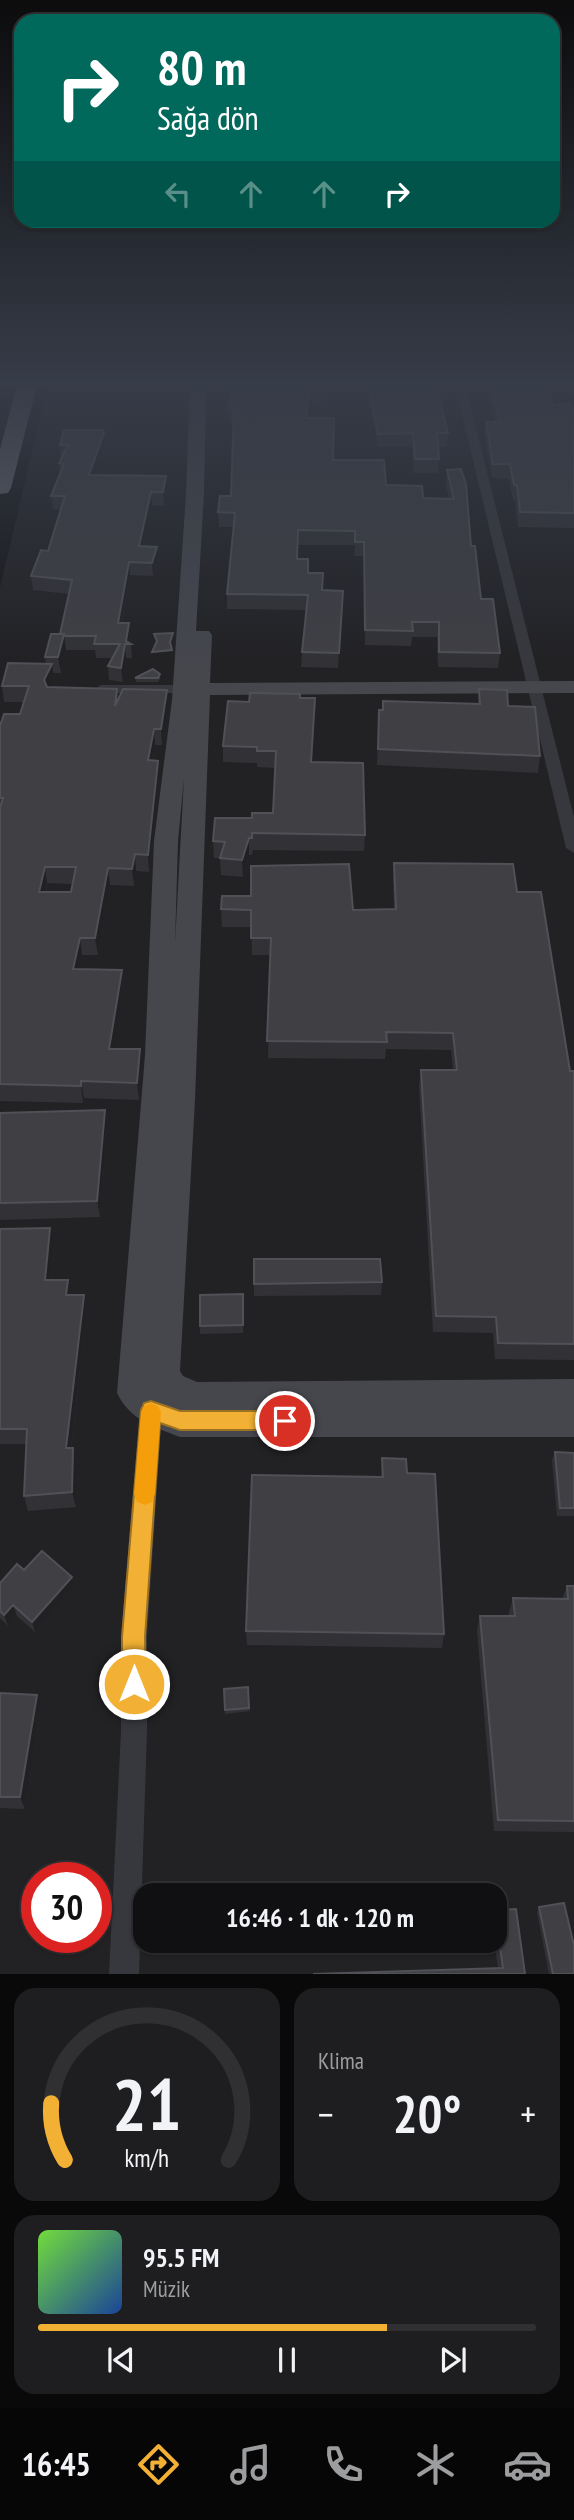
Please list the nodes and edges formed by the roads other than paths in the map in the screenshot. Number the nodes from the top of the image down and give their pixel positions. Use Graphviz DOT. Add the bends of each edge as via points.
graph roads {
  1 [pos="195,477"];
  2 [pos="207,477"];
  3 [pos="482,477"];
  4 [pos="574,687"];
  5 [pos="97,689"];
  6 [pos="535,693"];
  7 [pos="186,696"];
  8 [pos="574,698"];
  9 [pos="574,848"];
  10 [pos="574,1394"];
  11 [pos="151,1410"];
  12 [pos="574,1421"];
  13 [pos="124,1974"];
  1 -- 7 [label="street"];
  2 -- 7 [label="street"];
  3 -- 6 [label="street"];
  4 -- 6 [label="street"];
  5 -- 7 [label="lane"];
  6 -- 7 [label="street"];
  6 -- 8 [label="street"];
  6 -- 9 [label="street"];
  7 -- 10 [label="street" via="181,1100 163,1372 171,1387 197,1397"];
  7 -- 11 [label="street" via="166,841 159,1055 134,1360 134,1393"];
  11 -- 12 [label="street" via="180,1421"];
  11 -- 13 [label="street" via="134,1637"];
}
